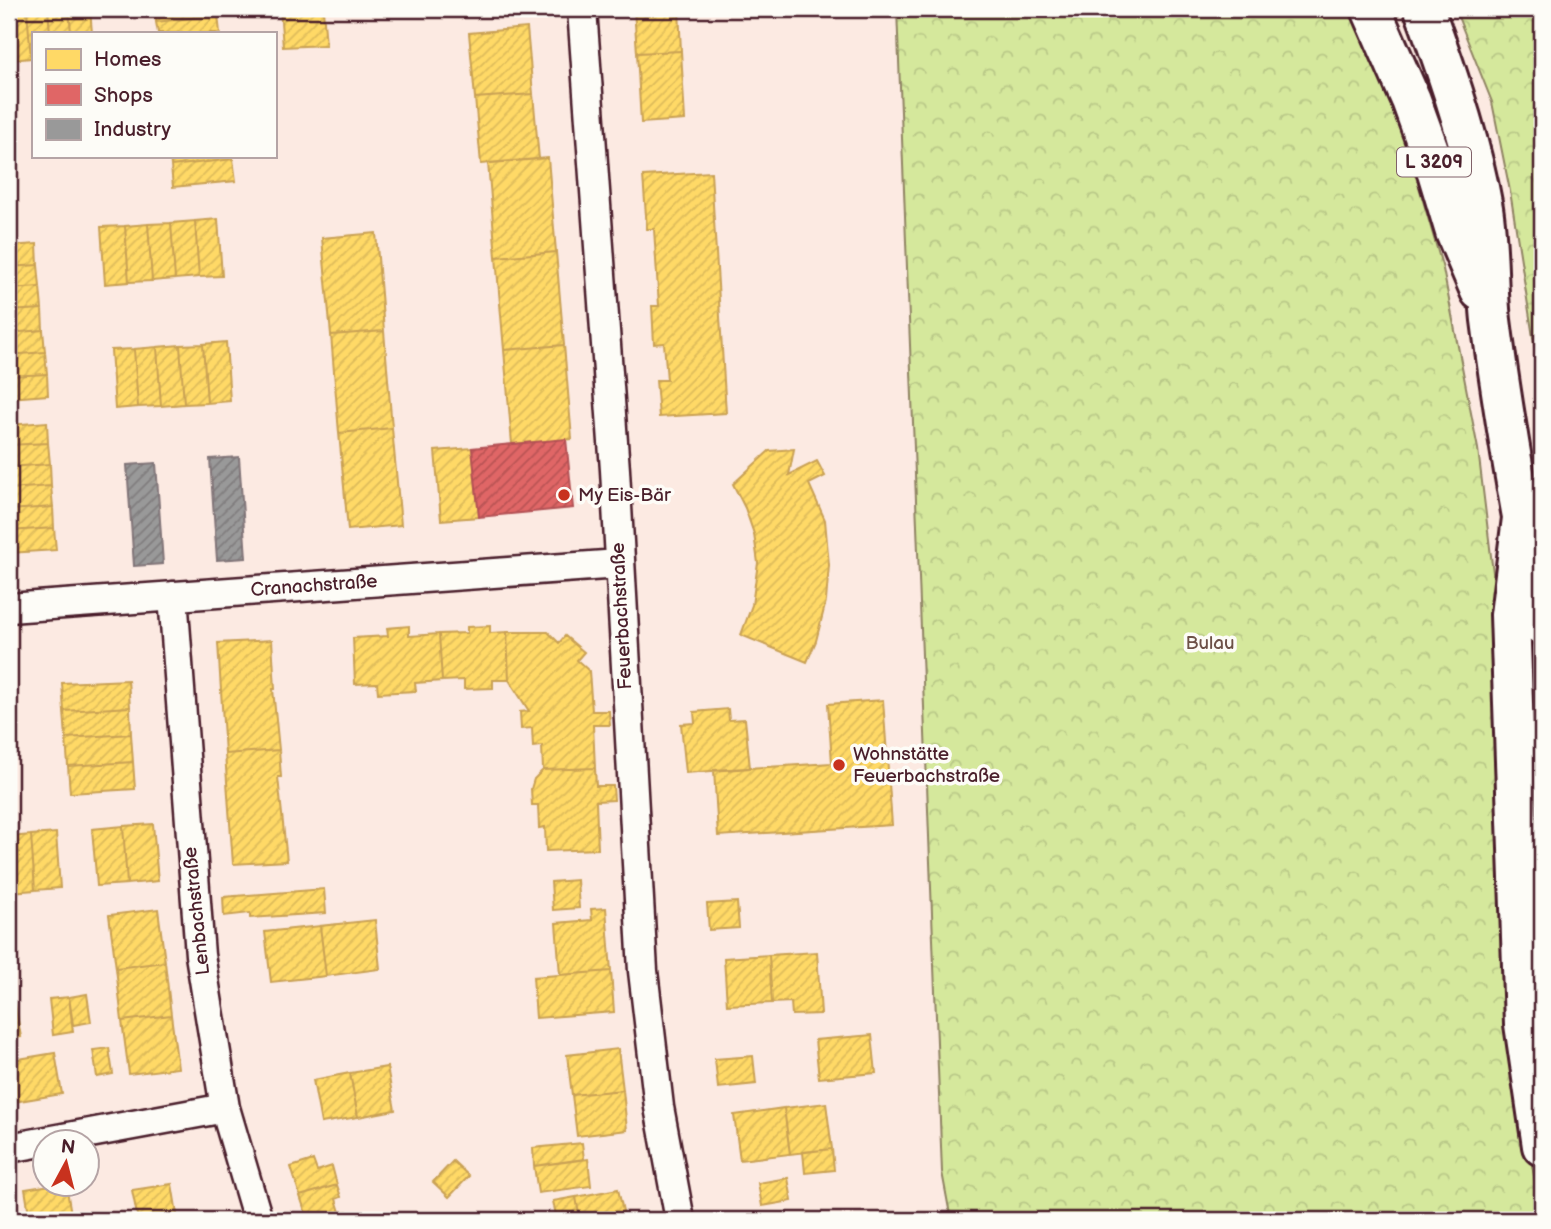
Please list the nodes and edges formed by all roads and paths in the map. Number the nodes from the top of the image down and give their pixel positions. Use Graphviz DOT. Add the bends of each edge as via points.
graph roads {
  1 [pos="582,9"];
  2 [pos="1371,9"];
  3 [pos="1424,9"];
  4 [pos="1438,9"];
  5 [pos="1438,47"];
  6 [pos="1491,318"];
  7 [pos="1522,518"];
  8 [pos="1542,556"];
  9 [pos="619,564"];
  10 [pos="173,596"];
  11 [pos="9,608"];
  12 [pos="1542,625"];
  13 [pos="225,1108"];
  14 [pos="1542,1146"];
  15 [pos="9,1148"];
  16 [pos="258,1220"];
  17 [pos="680,1220"];
  1 -- 9 [label="street, Feuerbachstraße"];
  2 -- 6 [label="highway, L 3209" via="1411,100 1455,232"];
  3 -- 5 [label="highway, L 3209"];
  4 -- 5 [label="highway"];
  5 -- 6 [label="highway, L 3209" via="1483,209"];
  6 -- 7 [label="highway, L 3209"];
  7 -- 8 [label="highway, L 3209"];
  7 -- 12 [label="highway, L 3209"];
  7 -- 14 [label="highway" via="1510,615 1524,1024"];
  9 -- 10 [label="street, Cranachstraße"];
  9 -- 17 [label="street, Feuerbachstraße" via="648,1023"];
  10 -- 11 [label="street, Cranachstraße"];
  10 -- 13 [label="street, Lenbachstraße" via="200,955"];
  13 -- 15 [label="street"];
  13 -- 16 [label="street, Lenbachstraße"];
}
